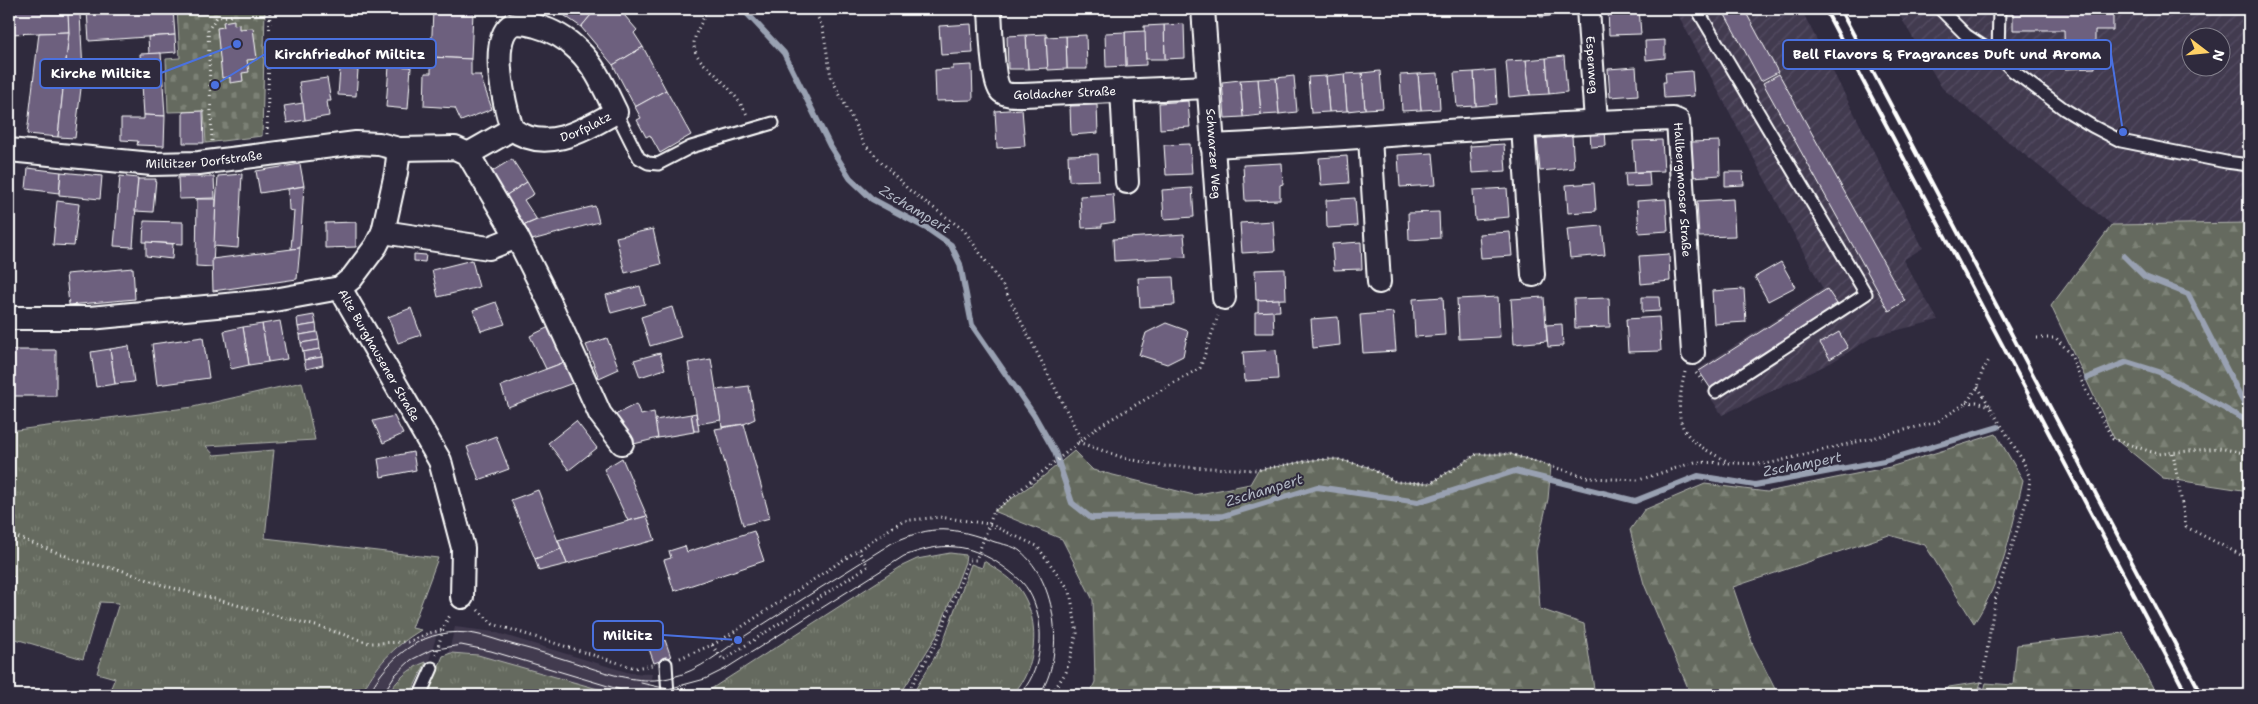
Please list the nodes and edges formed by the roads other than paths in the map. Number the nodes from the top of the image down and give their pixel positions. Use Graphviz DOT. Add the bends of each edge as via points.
graph roads {
  1 [pos="990,9"];
  2 [pos="1203,9"];
  3 [pos="1588,9"];
  4 [pos="1696,9"];
  5 [pos="1940,9"];
  6 [pos="2000,9"];
  7 [pos="1998,56"];
  8 [pos="1208,87"];
  9 [pos="1122,90"];
  10 [pos="616,112"];
  11 [pos="1596,122"];
  12 [pos="773,123"];
  13 [pos="1523,127"];
  14 [pos="512,129"];
  15 [pos="1370,138"];
  16 [pos="1212,146"];
  17 [pos="398,149"];
  18 [pos="9,150"];
  19 [pos="468,154"];
  20 [pos="2249,165"];
  21 [pos="1127,182"];
  22 [pos="383,232"];
  23 [pos="517,237"];
  24 [pos="1533,275"];
  25 [pos="1379,282"];
  26 [pos="340,288"];
  27 [pos="1224,298"];
  28 [pos="9,318"];
  29 [pos="1690,358"];
  30 [pos="1716,392"];
  31 [pos="622,443"];
  32 [pos="462,597"];
  33 [pos="666,664"];
  34 [pos="432,668"];
  35 [pos="420,695"];
  36 [pos="668,695"];
  1 -- 9 [label="street, Goldacher Straße" via="993,60 998,88 1003,93 1023,95"];
  2 -- 8 [label="street, Schwarzer Weg"];
  3 -- 11 [label="street, Espenweg"];
  4 -- 30 [label="lane" via="1866,294"];
  5 -- 7 [label="lane" via="1966,34"];
  6 -- 7 [label="lane"];
  7 -- 20 [label="lane" via="2064,109 2122,140"];
  8 -- 9 [label="street, Goldacher Straße"];
  8 -- 16 [label="street, Schwarzer Weg"];
  9 -- 21 [label="street, Goldacher Straße"];
  10 -- 12 [label="lane" via="639,158 658,164 692,147"];
  10 -- 14 [label="street, Dorfplatz" via="571,134 544,141 523,136"];
  10 -- 14 [label="street, Dorfplatz" via="595,70 578,50 545,28 524,23 511,25 504,33 500,52 501,82"];
  11 -- 13 [label="street, Hallbergmooser Straße"];
  11 -- 29 [label="street, Hallbergmooser Straße" via="1678,121"];
  13 -- 15 [label="street, Hallbergmooser Straße"];
  13 -- 24 [label="street"];
  14 -- 19 [label="street"];
  15 -- 16 [label="street, Hallbergmooser Straße"];
  15 -- 25 [label="street"];
  16 -- 27 [label="street, Schwarzer Weg"];
  17 -- 18 [label="street, Miltitzer Dorfstraße" via="356,143 213,161 152,164"];
  17 -- 19 [label="street" via="455,148"];
  17 -- 22 [label="street"];
  19 -- 23 [label="street"];
  22 -- 23 [label="street" via="489,248"];
  22 -- 26 [label="street" via="352,278"];
  23 -- 31 [label="street" via="600,414"];
  26 -- 28 [label="street, Alte Burghausener Straße" via="268,301 90,318"];
  26 -- 32 [label="street, Alte Burghausener Straße" via="440,461 463,548"];
  33 -- 36 [label="lane"];
  34 -- 35 [label="lane"];
}
